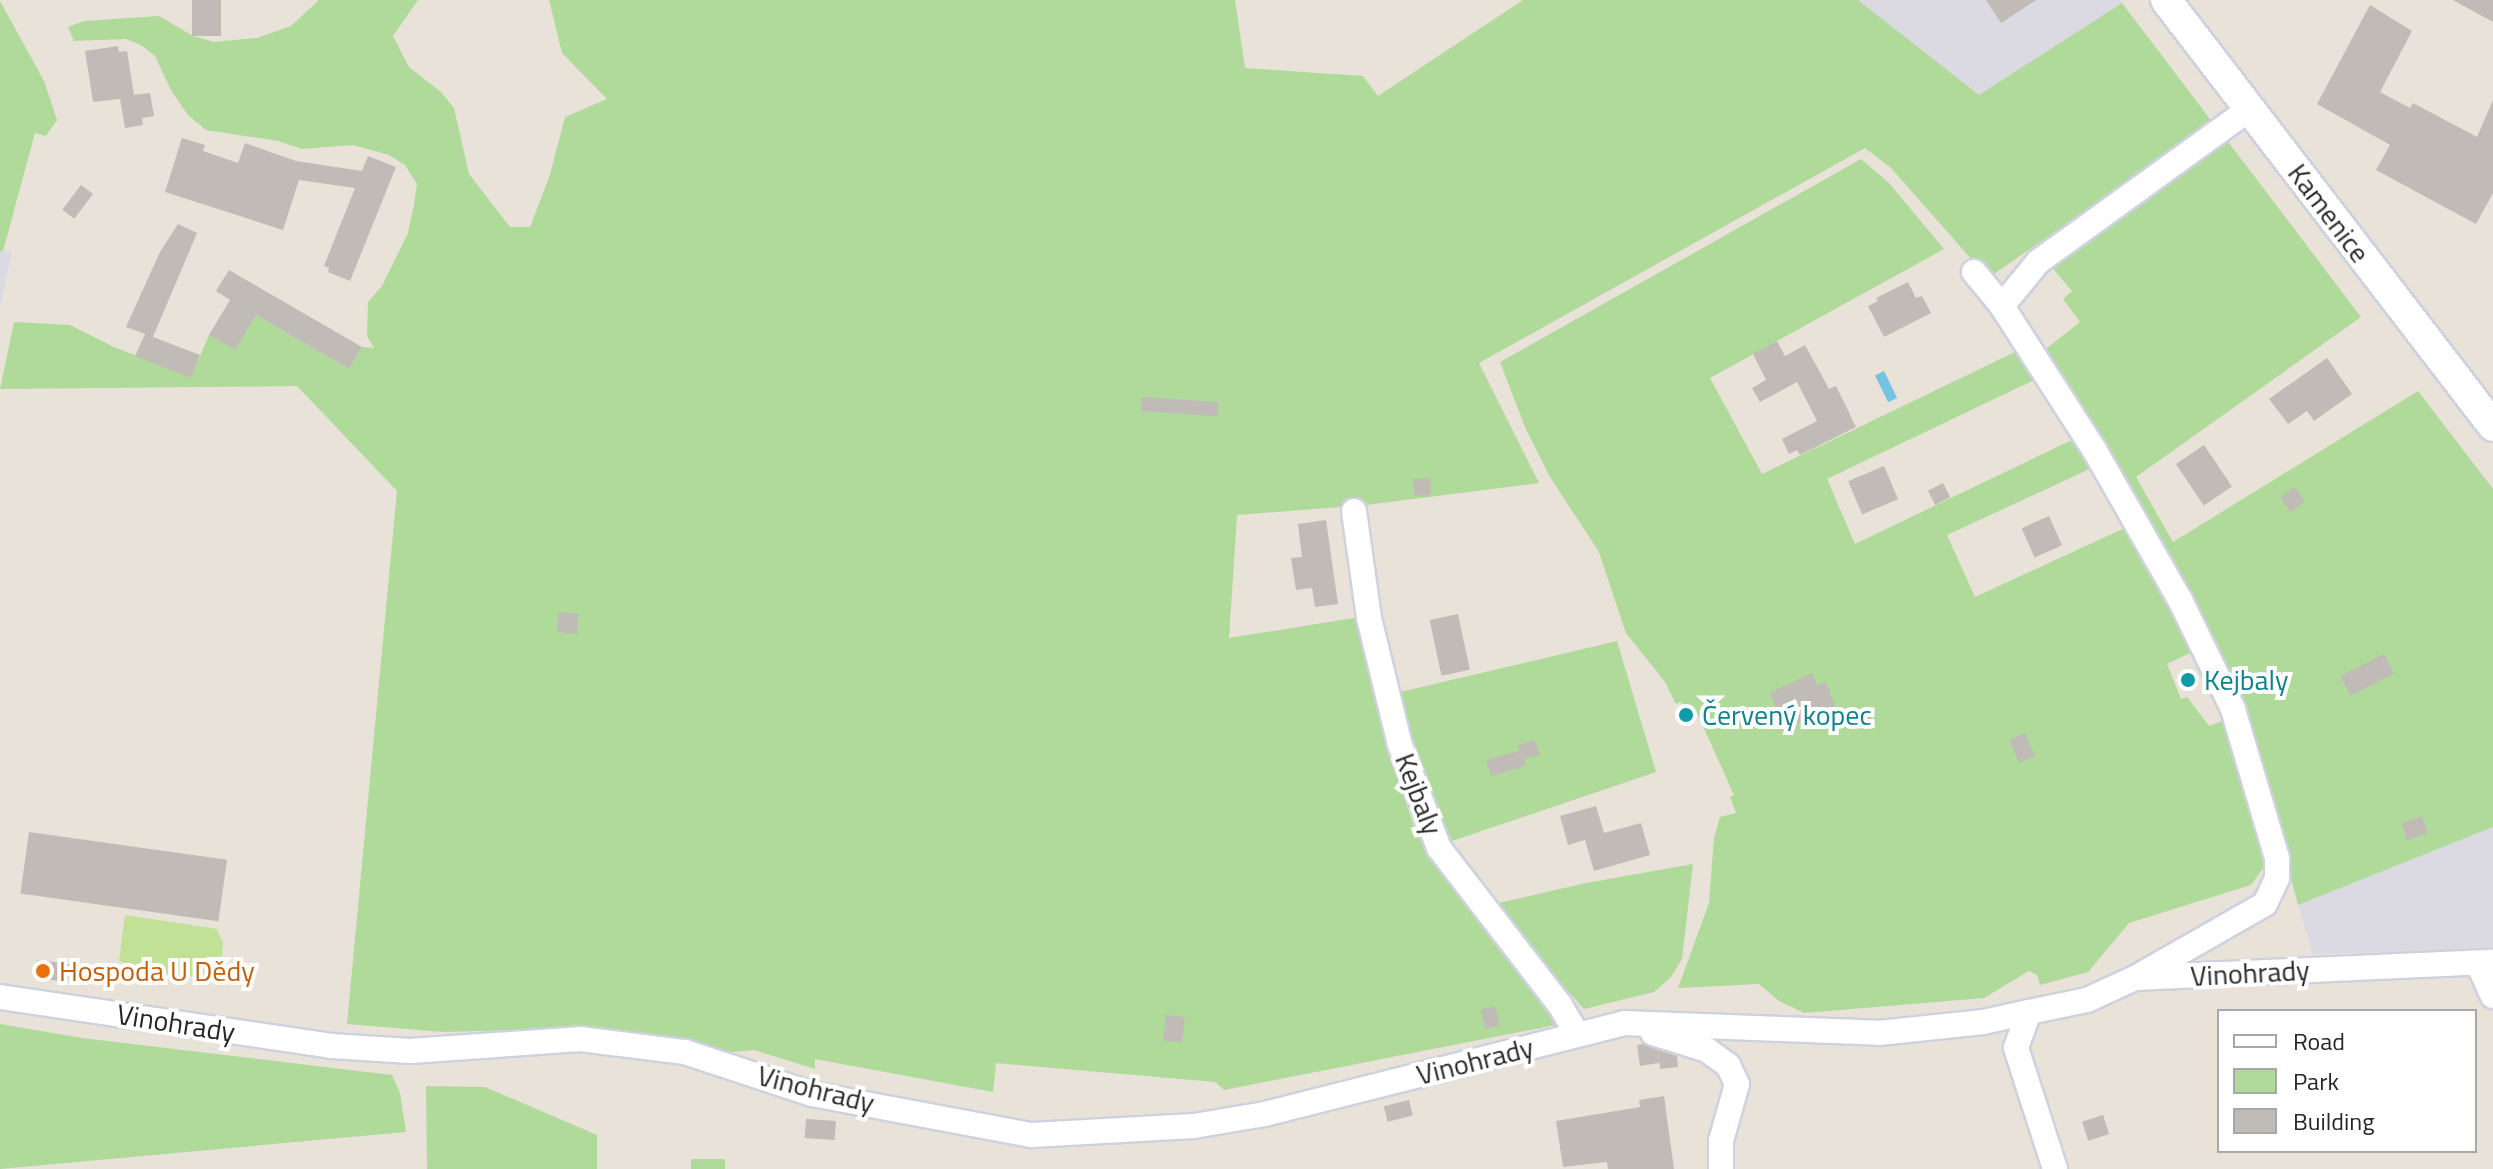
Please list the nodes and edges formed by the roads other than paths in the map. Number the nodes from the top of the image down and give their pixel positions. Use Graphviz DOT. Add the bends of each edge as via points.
graph roads {
  1 [pos="2166,0"];
  2 [pos="2249,109"];
  3 [pos="1974,272"];
  4 [pos="2002,306"];
  5 [pos="2493,426"];
  6 [pos="1354,511"];
  7 [pos="2485,962"];
  8 [pos="2135,978"];
  9 [pos="2493,996"];
  10 [pos="0,997"];
  11 [pos="2029,1012"];
  12 [pos="1624,1023"];
  13 [pos="1577,1035"];
  14 [pos="1721,1169"];
  15 [pos="2055,1169"];
  1 -- 2 [label="street, Kamenice"];
  2 -- 4 [label="street" via="2038,262"];
  2 -- 5 [label="street, Kamenice"];
  3 -- 4 [label="street"];
  4 -- 8 [label="street" via="2095,451 2187,614 2233,709 2277,858 2277,878 2265,904"];
  6 -- 13 [label="street, Kejbaly" via="1369,618 1400,745 1439,848 1560,1005"];
  7 -- 8 [label="street, Vinohrady"];
  7 -- 9 [label="street, Vinohrady"];
  8 -- 11 [label="street, Vinohrady" via="2087,1000"];
  10 -- 13 [label="street, Vinohrady" via="331,1046 410,1051 580,1039 685,1052 812,1094 1032,1135 1194,1126 1250,1117"];
  11 -- 12 [label="street, Vinohrady" via="1879,1033"];
  11 -- 15 [label="street" via="2016,1048"];
  12 -- 13 [label="street, Vinohrady"];
  12 -- 14 [label="street" via="1707,1050 1728,1065 1737,1084 1721,1141"];
}
